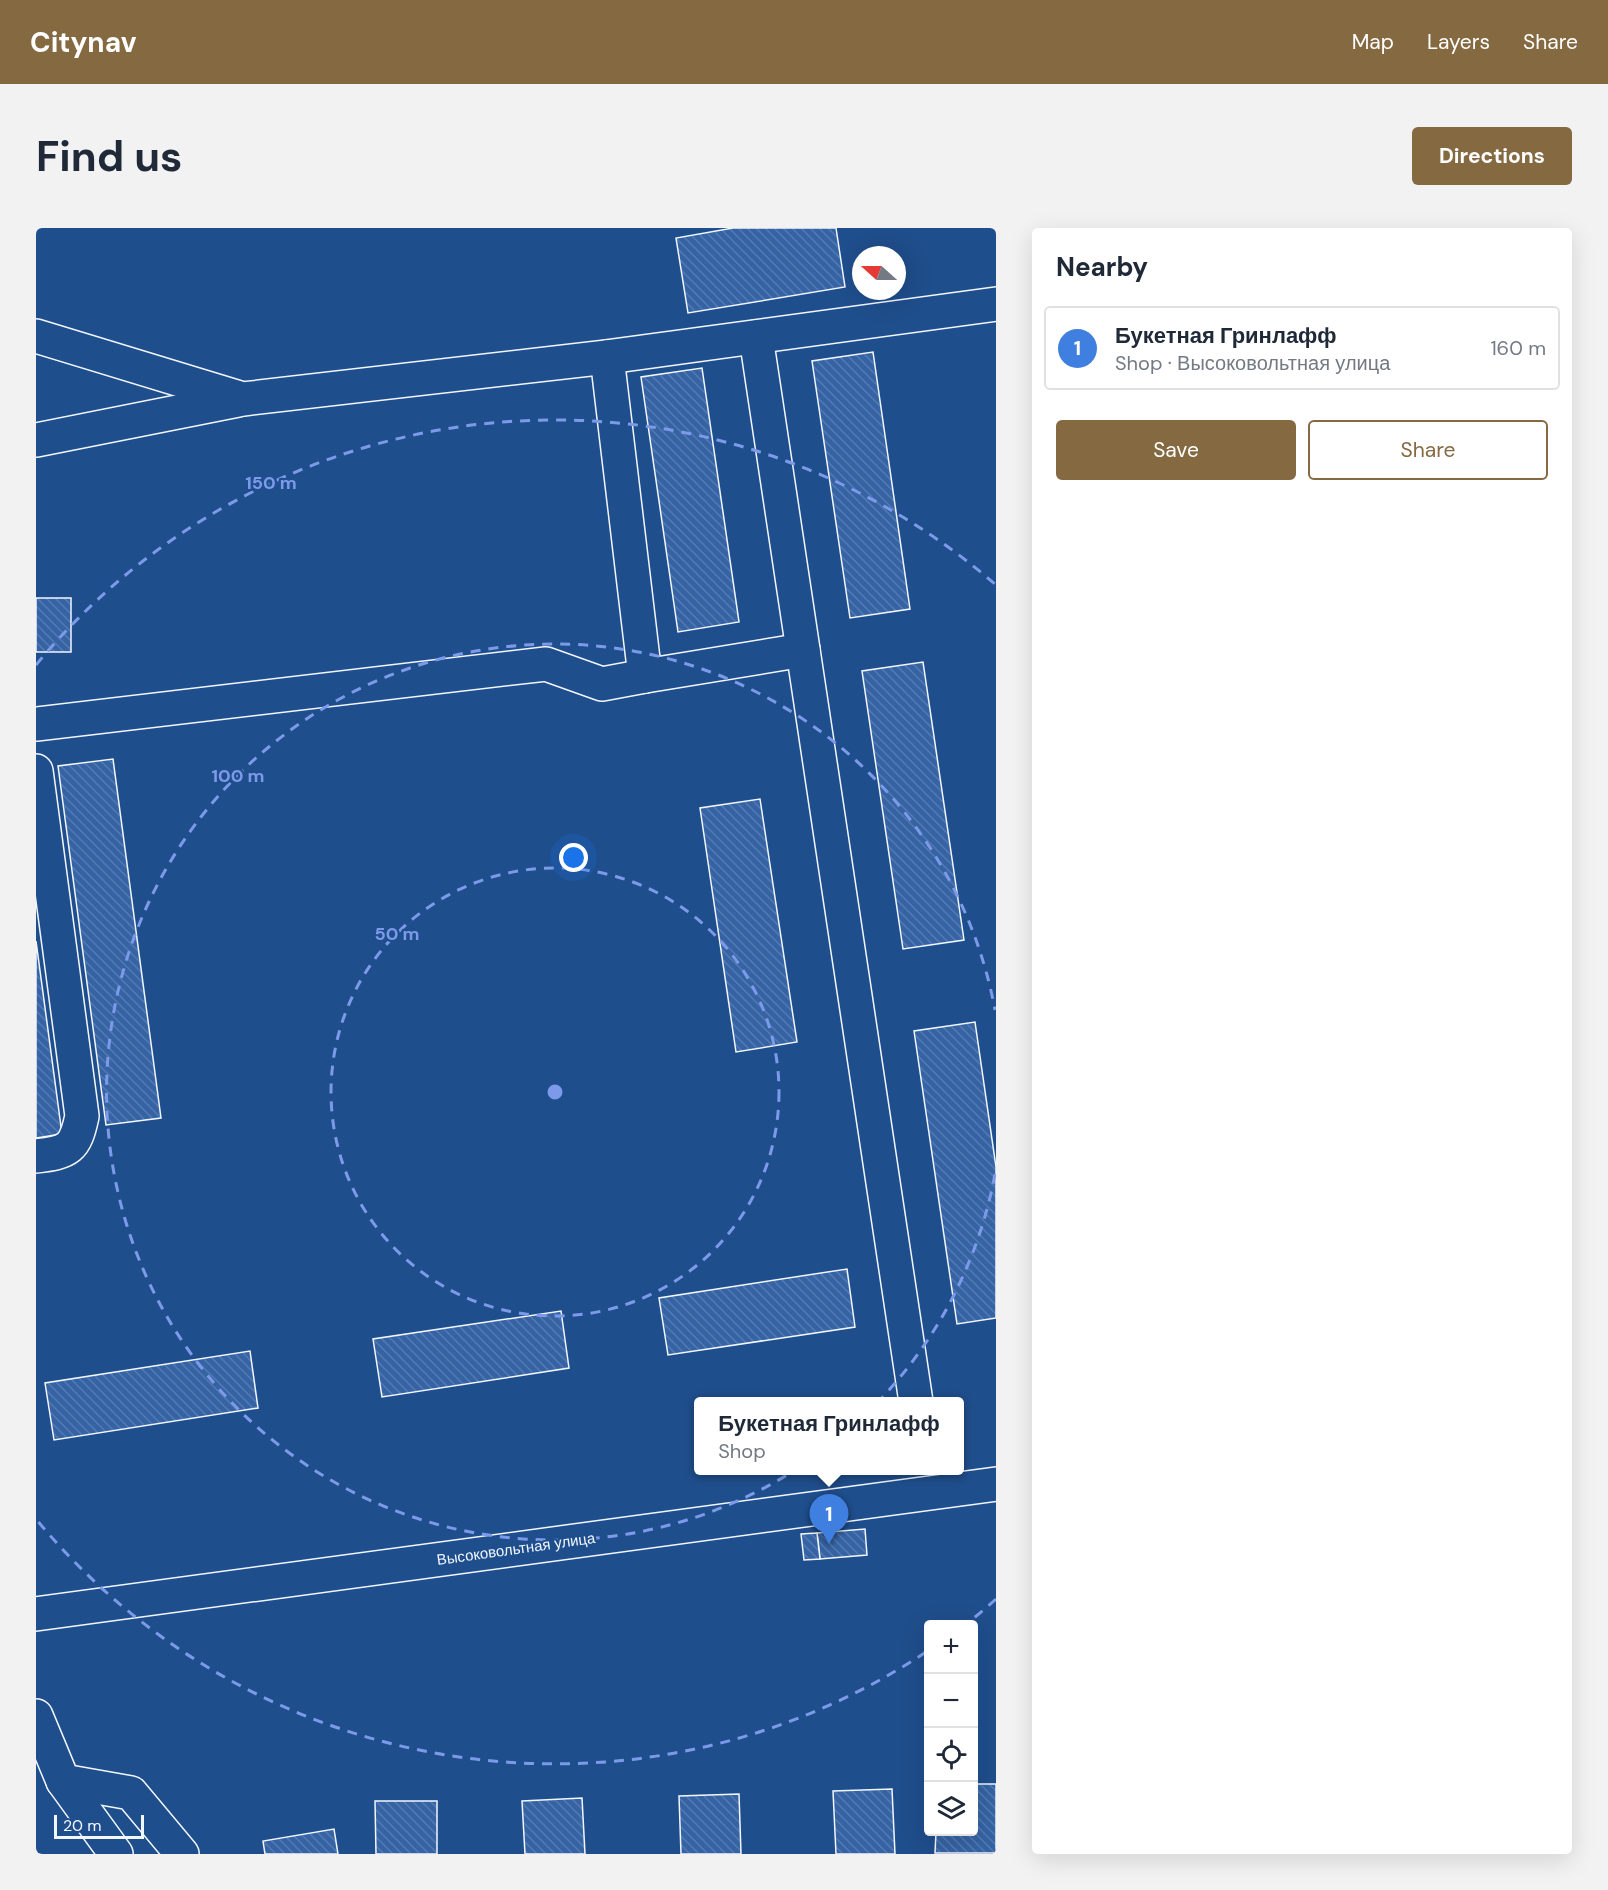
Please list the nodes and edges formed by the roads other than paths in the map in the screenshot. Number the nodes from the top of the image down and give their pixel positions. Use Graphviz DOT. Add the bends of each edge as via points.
graph roads {
  1 [pos="996,304"];
  2 [pos="36,336"];
  3 [pos="756,337"];
  4 [pos="607,357"];
  5 [pos="243,399"];
  6 [pos="36,440"];
  7 [pos="803,650"];
  8 [pos="645,676"];
  9 [pos="36,724"];
  10 [pos="36,771"];
  11 [pos="36,1156"];
  12 [pos="915,1397"];
  13 [pos="928,1482"];
  14 [pos="996,1484"];
  15 [pos="36,1614"];
  16 [pos="36,1716"];
  17 [pos="63,1781"];
  18 [pos="116,1854"];
  19 [pos="182,1854"];
  1 -- 3 [label="street"];
  2 -- 5 [label="street"];
  3 -- 4 [label="street"];
  3 -- 7 [label="street"];
  4 -- 5 [label="street"];
  4 -- 8 [label="street"];
  5 -- 6 [label="street"];
  7 -- 8 [label="street"];
  7 -- 12 [label="street"];
  8 -- 9 [label="street" via="602,684 546,664"];
  10 -- 11 [label="street" via="82,1116 77,1139 60,1153"];
  13 -- 14 [label="street, Высоковольтная улица"];
  13 -- 15 [label="street, Высоковольтная улица"];
  16 -- 17 [label="street"];
  17 -- 18 [label="street"];
  17 -- 19 [label="street" via="131,1792"];
}
